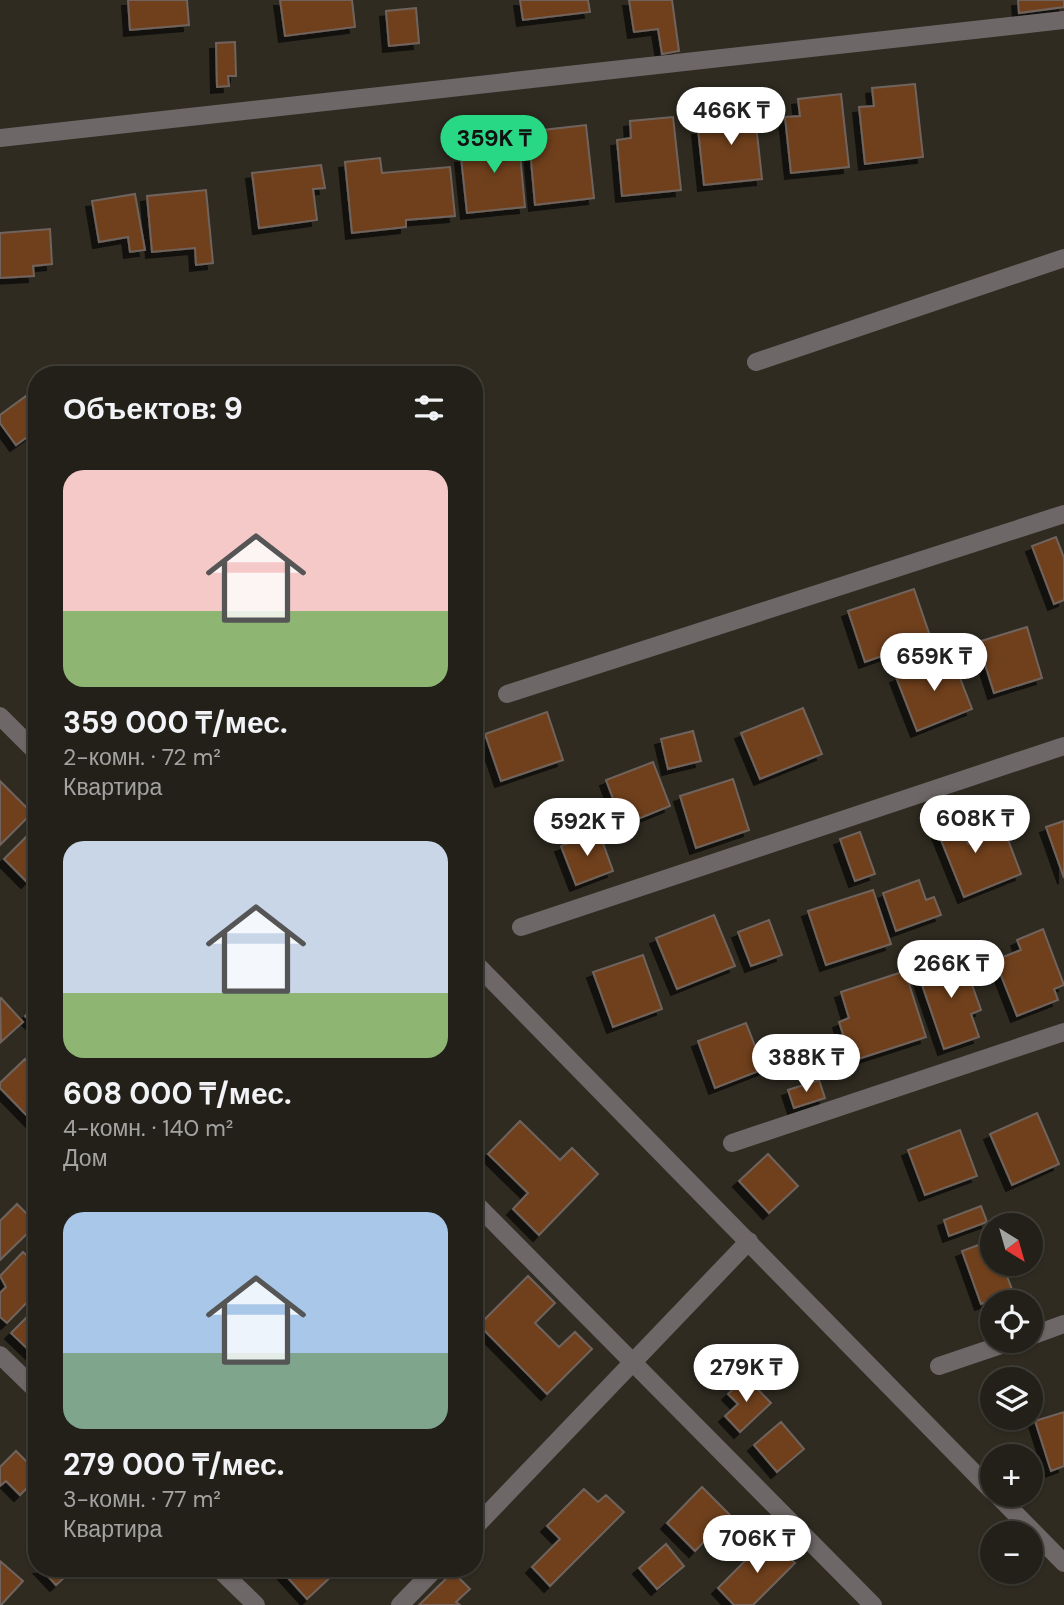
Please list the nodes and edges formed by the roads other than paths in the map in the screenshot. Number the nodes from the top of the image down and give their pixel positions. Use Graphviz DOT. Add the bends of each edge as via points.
graph roads {
  1 [pos="1064,20"];
  2 [pos="0,138"];
  3 [pos="1064,258"];
  4 [pos="756,362"];
  5 [pos="1064,514"];
  6 [pos="507,694"];
  7 [pos="0,716"];
  8 [pos="28,744"];
  9 [pos="1064,746"];
  10 [pos="521,927"];
  11 [pos="483,971"];
  12 [pos="1064,1032"];
  13 [pos="732,1143"];
  14 [pos="483,1211"];
  15 [pos="748,1241"];
  16 [pos="1064,1324"];
  17 [pos="1043,1331"];
  18 [pos="980,1352"];
  19 [pos="0,1355"];
  20 [pos="632,1363"];
  21 [pos="939,1366"];
  22 [pos="28,1382"];
  23 [pos="980,1479"];
  24 [pos="1008,1507"];
  25 [pos="483,1519"];
  26 [pos="1064,1563"];
  27 [pos="227,1577"];
  28 [pos="427,1577"];
  29 [pos="256,1605"];
  30 [pos="400,1605"];
  31 [pos="873,1605"];
  1 -- 2 [label="street"];
  3 -- 4 [label="street"];
  5 -- 6 [label="street"];
  7 -- 8 [label="street"];
  9 -- 10 [label="street"];
  11 -- 15 [label="street"];
  12 -- 13 [label="street"];
  14 -- 20 [label="street"];
  15 -- 20 [label="street"];
  15 -- 23 [label="street"];
  16 -- 17 [label="street"];
  18 -- 21 [label="street"];
  19 -- 22 [label="street"];
  20 -- 25 [label="street"];
  20 -- 31 [label="street"];
  24 -- 26 [label="street"];
  27 -- 29 [label="street"];
  28 -- 30 [label="street"];
}
